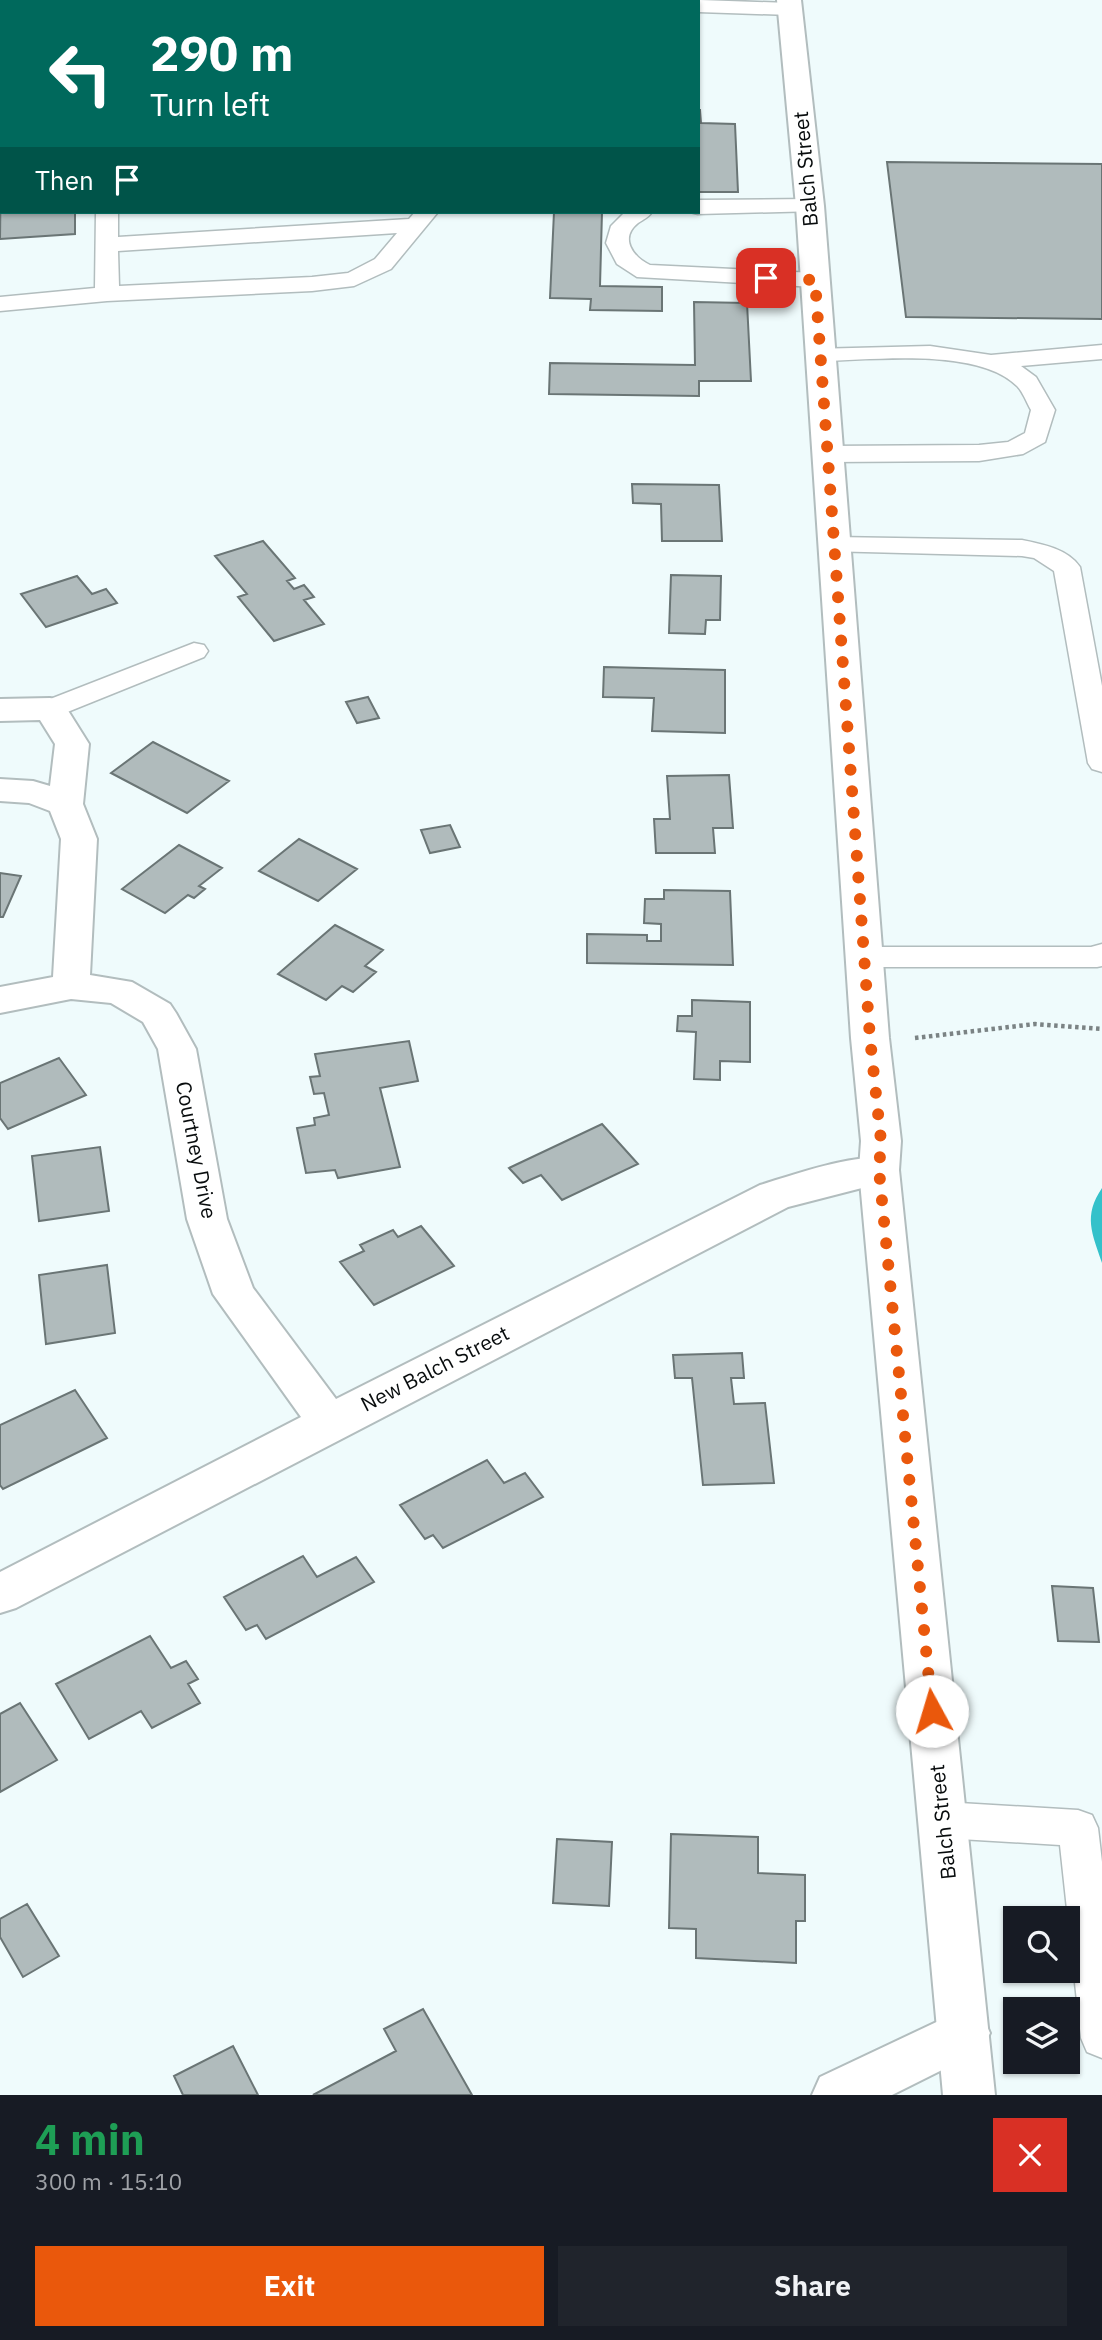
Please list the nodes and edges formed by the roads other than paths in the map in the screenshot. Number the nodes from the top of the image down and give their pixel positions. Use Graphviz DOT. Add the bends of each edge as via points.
graph roads {
  1 [pos="789,5"];
  2 [pos="700,6"];
  3 [pos="810,206"];
  4 [pos="700,207"];
  5 [pos="107,214"];
  6 [pos="636,214"];
  7 [pos="422,218"];
  8 [pos="107,245"];
  9 [pos="815,280"];
  10 [pos="107,294"];
  11 [pos="0,304"];
  12 [pos="1102,352"];
  13 [pos="821,354"];
  14 [pos="993,361"];
  15 [pos="829,454"];
  16 [pos="835,545"];
  17 [pos="194,651"];
  18 [pos="50,709"];
  19 [pos="0,710"];
  20 [pos="1102,763"];
  21 [pos="0,790"];
  22 [pos="65,804"];
  23 [pos="1102,954"];
  24 [pos="864,957"];
  25 [pos="71,986"];
  26 [pos="0,1000"];
  27 [pos="879,1170"];
  28 [pos="329,1423"];
  29 [pos="0,1594"];
  30 [pos="943,1820"];
  31 [pos="1090,1829"];
  32 [pos="964,2034"];
  33 [pos="1102,2038"];
  34 [pos="838,2095"];
  35 [pos="969,2095"];
  1 -- 2 [label="lane"];
  1 -- 3 [label="street, Balch Street"];
  3 -- 4 [label="lane"];
  3 -- 9 [label="street, Balch Street"];
  5 -- 8 [label="lane"];
  6 -- 9 [label="lane" via="621,226 618,242 620,256 630,267 645,272"];
  7 -- 8 [label="lane"];
  7 -- 10 [label="lane" via="383,264 354,279"];
  8 -- 10 [label="lane"];
  9 -- 13 [label="street, Balch Street"];
  10 -- 11 [label="lane"];
  12 -- 14 [label="lane"];
  13 -- 14 [label="lane" via="958,354"];
  13 -- 15 [label="street, Balch Street"];
  14 -- 15 [label="lane" via="1026,381 1043,410 1036,438 1014,449 979,453"];
  15 -- 16 [label="street, Balch Street"];
  16 -- 20 [label="lane" via="1022,548 1042,552 1067,567"];
  16 -- 24 [label="street, Balch Street"];
  17 -- 18 [label="lane"];
  18 -- 19 [label="street"];
  18 -- 22 [label="street" via="72,744"];
  21 -- 22 [label="street" via="33,792"];
  22 -- 25 [label="street" via="79,839"];
  23 -- 24 [label="lane"];
  24 -- 27 [label="street, Balch Street" via="881,1141"];
  25 -- 26 [label="street, Courtney Drive"];
  25 -- 28 [label="street, Courtney Drive" via="118,991 158,1013 177,1049 207,1219 234,1294"];
  27 -- 28 [label="street, New Balch Street" via="774,1196"];
  27 -- 30 [label="street, Balch Street"];
  28 -- 29 [label="street, New Balch Street"];
  30 -- 31 [label="lane"];
  30 -- 32 [label="street, Balch Street"];
  31 -- 33 [label="lane"];
  32 -- 34 [label="street"];
  32 -- 35 [label="street, Balch Street"];
}
